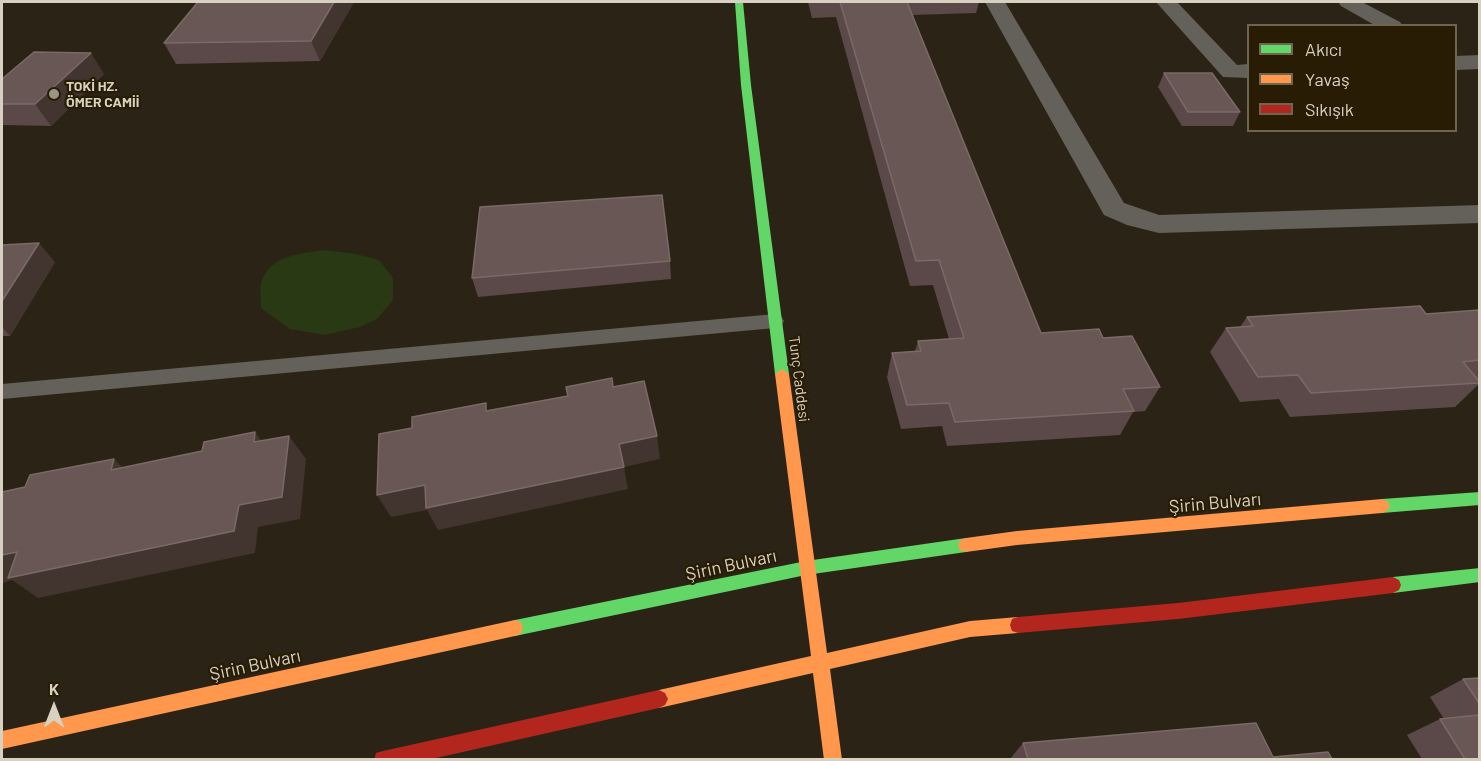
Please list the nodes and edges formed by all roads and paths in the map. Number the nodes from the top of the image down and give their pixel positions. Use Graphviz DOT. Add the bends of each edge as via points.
graph roads {
  1 [pos="739,2"];
  2 [pos="994,2"];
  3 [pos="1166,2"];
  4 [pos="1348,2"];
  5 [pos="1389,24"];
  6 [pos="1240,72"];
  7 [pos="1479,214"];
  8 [pos="775,321"];
  9 [pos="2,392"];
  10 [pos="1479,498"];
  11 [pos="806,568"];
  12 [pos="1479,575"];
  13 [pos="821,661"];
  14 [pos="2,740"];
  15 [pos="383,759"];
  16 [pos="833,759"];
  1 -- 8 [label="main road, Tunç Caddesi"];
  2 -- 7 [label="street" via="1114,209 1159,224"];
  3 -- 6 [label="street"];
  4 -- 5 [label="street"];
  8 -- 9 [label="lane"];
  8 -- 11 [label="main road, Tunç Caddesi"];
  10 -- 11 [label="main road, Şirin Bulvarı" via="1017,538"];
  11 -- 13 [label="main road, Tunç Caddesi"];
  11 -- 14 [label="main road, Şirin Bulvarı" via="365,659"];
  12 -- 13 [label="main road" via="1178,611 970,629"];
  13 -- 15 [label="main road"];
  13 -- 16 [label="main road, Tunç Caddesi"];
}
